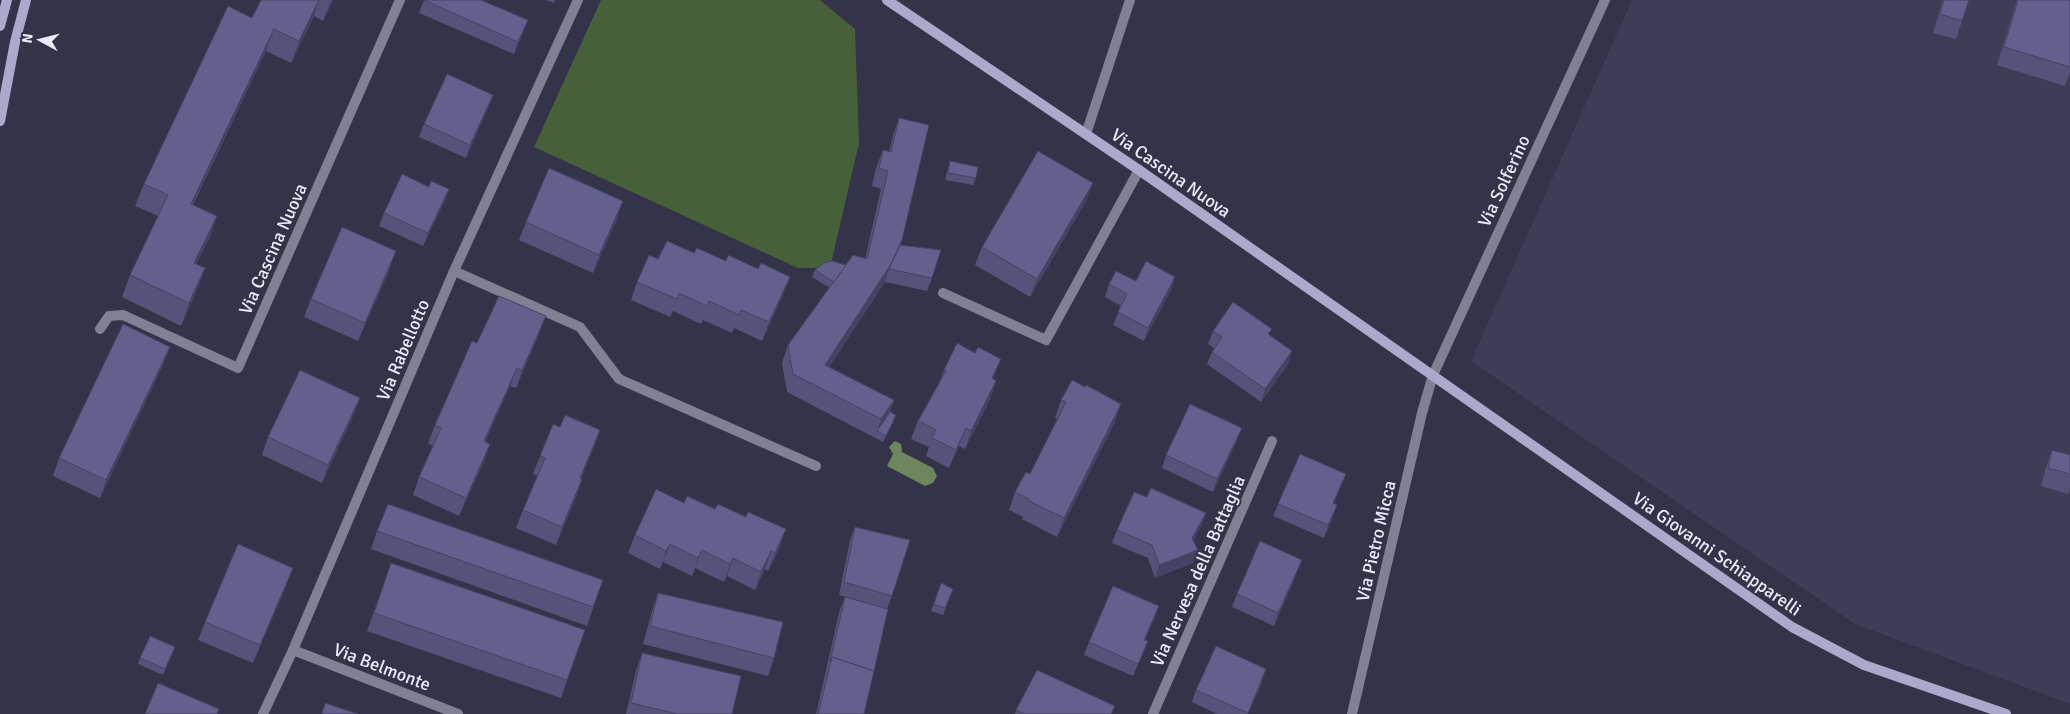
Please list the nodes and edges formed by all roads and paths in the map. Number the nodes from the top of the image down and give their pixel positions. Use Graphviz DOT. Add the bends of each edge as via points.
graph roads {
  1 [pos="7,0"];
  2 [pos="26,0"];
  3 [pos="400,0"];
  4 [pos="578,0"];
  5 [pos="887,0"];
  6 [pos="1130,0"];
  7 [pos="1605,0"];
  8 [pos="0,26"];
  9 [pos="0,121"];
  10 [pos="1086,134"];
  11 [pos="1139,170"];
  12 [pos="454,271"];
  13 [pos="944,293"];
  14 [pos="100,329"];
  15 [pos="1434,375"];
  16 [pos="1272,441"];
  17 [pos="816,466"];
  18 [pos="293,650"];
  19 [pos="263,714"];
  20 [pos="458,714"];
  21 [pos="1153,714"];
  22 [pos="1352,714"];
  23 [pos="2006,714"];
  1 -- 8 [label="street"];
  2 -- 9 [label="street"];
  3 -- 14 [label="street, Via Cascina Nuova" via="238,368 123,315 109,316"];
  4 -- 12 [label="street, Via Rabellotto"];
  5 -- 10 [label="street, Via Cascina Nuova"];
  6 -- 10 [label="street"];
  7 -- 15 [label="street, Via Solferino"];
  10 -- 11 [label="street, Via Cascina Nuova"];
  11 -- 13 [label="street" via="1046,340"];
  11 -- 15 [label="street, Via Cascina Nuova"];
  12 -- 17 [label="street" via="580,327 619,379"];
  12 -- 18 [label="street, Via Rabellotto"];
  15 -- 22 [label="street, Via Pietro Micca" via="1422,413"];
  15 -- 23 [label="street, Via Giovanni Schiapparelli" via="1792,627 1864,664"];
  16 -- 21 [label="street, Via Nervesa della Battaglia"];
  18 -- 19 [label="street, Via Rabellotto"];
  18 -- 20 [label="street, Via Belmonte"];
}
